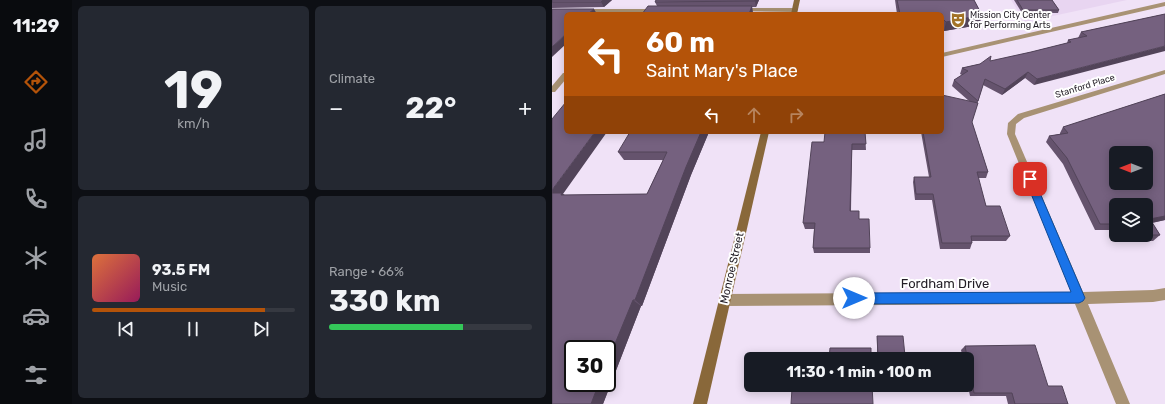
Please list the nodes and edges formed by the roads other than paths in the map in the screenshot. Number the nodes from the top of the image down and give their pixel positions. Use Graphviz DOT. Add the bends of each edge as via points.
graph roads {
  1 [pos="797,0"];
  2 [pos="1165,4"];
  3 [pos="728,10"];
  4 [pos="574,11"];
  5 [pos="665,11"];
  6 [pos="624,12"];
  7 [pos="794,12"];
  8 [pos="944,55"];
  9 [pos="1165,72"];
  10 [pos="564,77"];
  11 [pos="552,90"];
  12 [pos="765,134"];
  13 [pos="1165,294"];
  14 [pos="1079,298"];
  15 [pos="725,300"];
  16 [pos="700,404"];
  17 [pos="1123,404"];
  1 -- 7 [label="main road"];
  2 -- 8 [label="street"];
  3 -- 7 [label="street"];
  4 -- 6 [label="street"];
  5 -- 6 [label="street"];
  9 -- 14 [label="street, Stanford Place" via="1021,116 1012,123 1011,134"];
  10 -- 11 [label="street"];
  12 -- 15 [label="main road, Monroe Street"];
  13 -- 14 [label="street, Fordham Drive"];
  14 -- 15 [label="street, Fordham Drive"];
  14 -- 17 [label="street"];
  15 -- 16 [label="main road, Monroe Street"];
}
